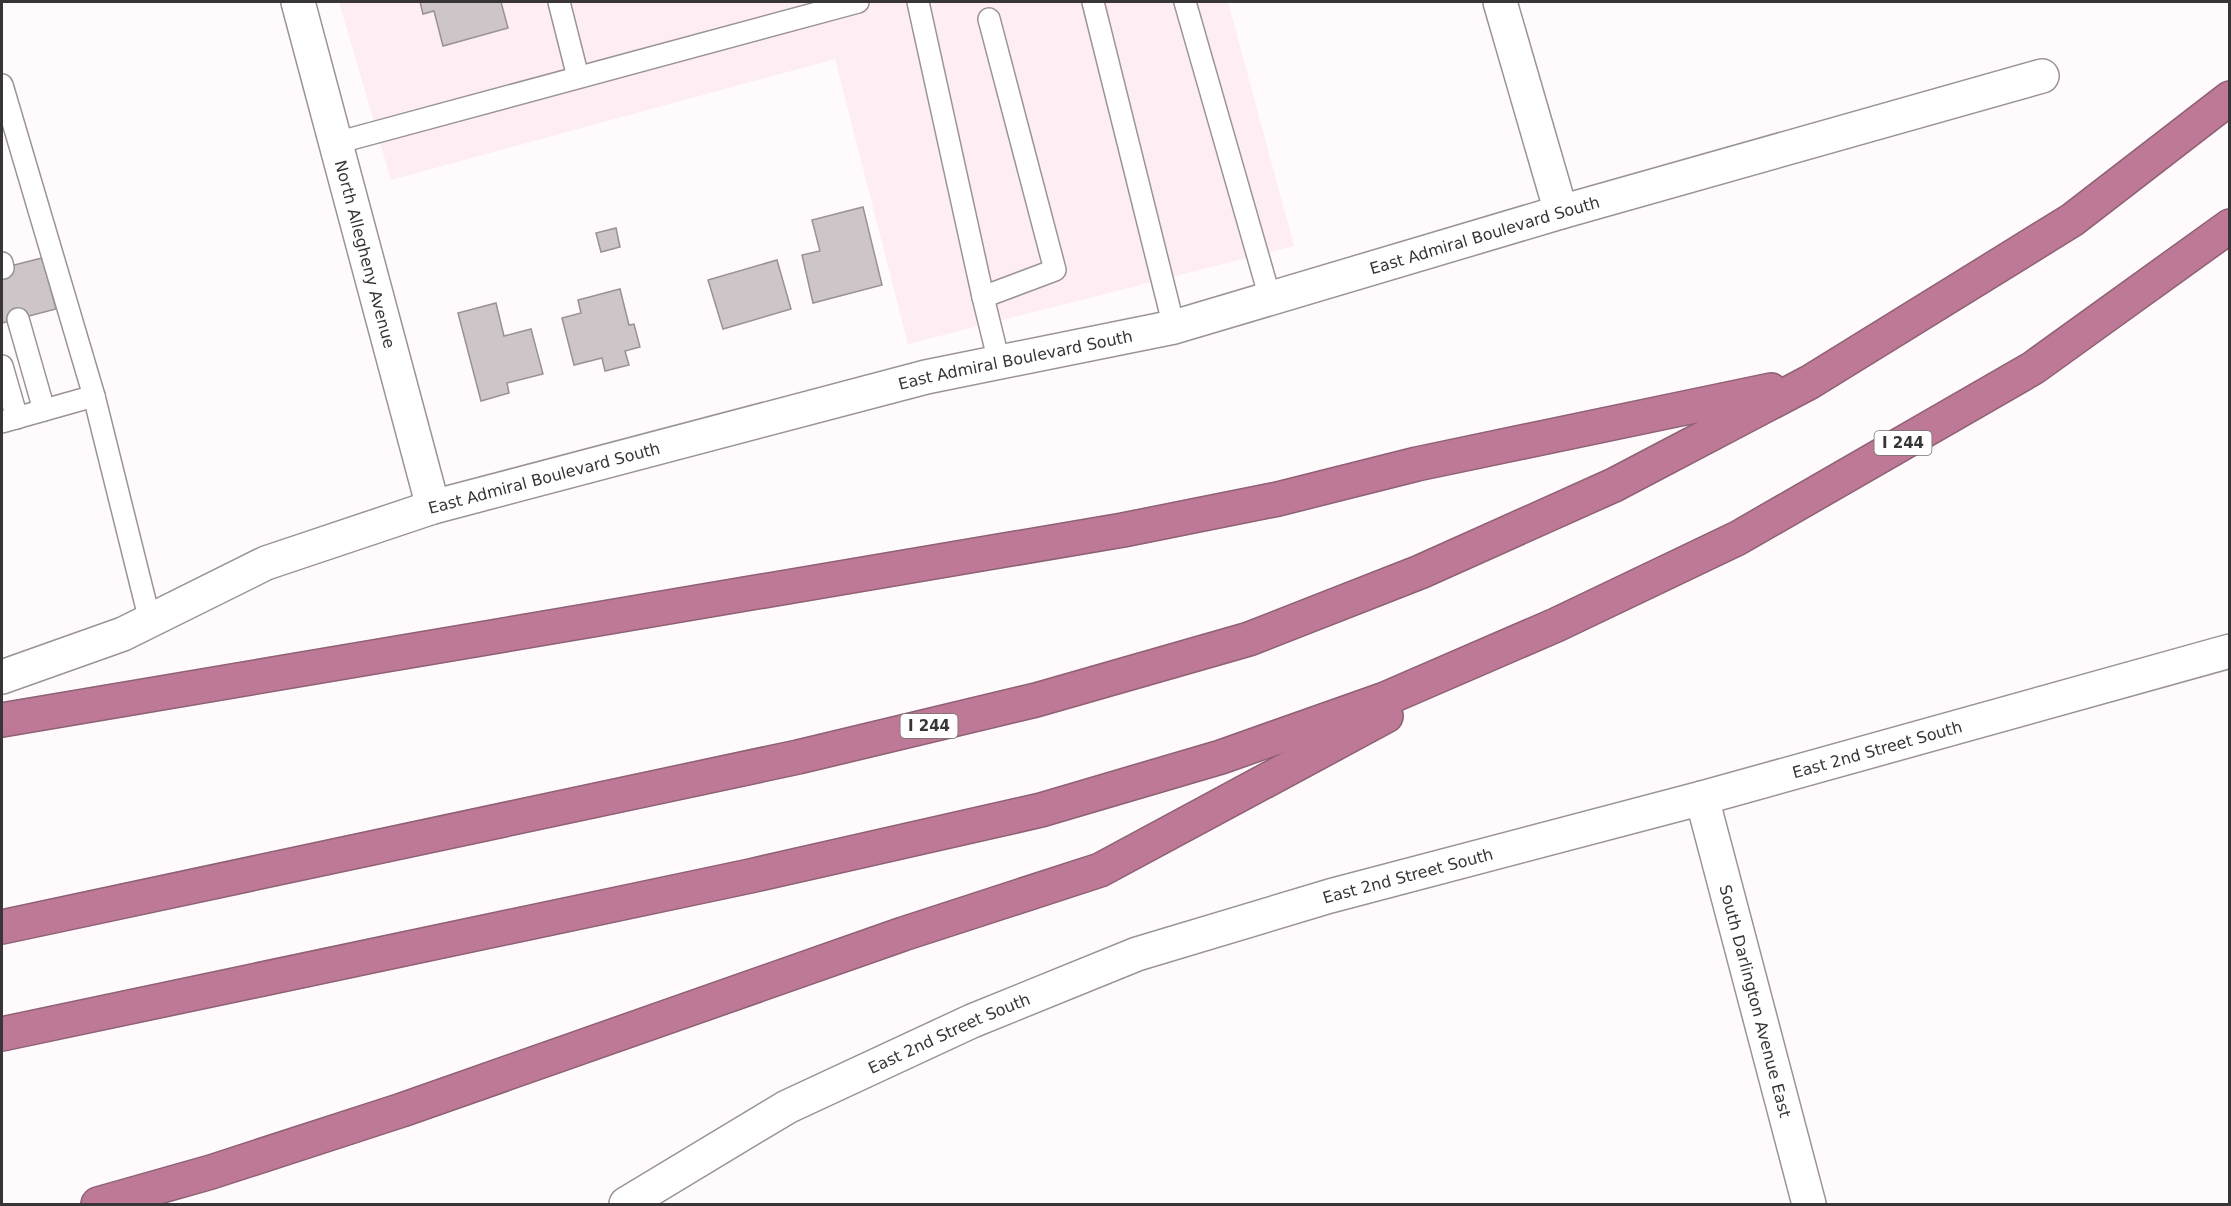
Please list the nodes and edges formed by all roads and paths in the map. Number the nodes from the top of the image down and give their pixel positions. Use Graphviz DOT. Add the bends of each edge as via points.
graph roads {
  1 [pos="298,2"];
  2 [pos="558,2"];
  3 [pos="858,2"];
  4 [pos="918,2"];
  5 [pos="1093,2"];
  6 [pos="1185,2"];
  7 [pos="1500,2"];
  8 [pos="989,19"];
  9 [pos="2042,76"];
  10 [pos="578,77"];
  11 [pos="2,85"];
  12 [pos="2229,98"];
  13 [pos="336,143"];
  14 [pos="1561,212"];
  15 [pos="2229,226"];
  16 [pos="983,297"];
  17 [pos="1270,298"];
  18 [pos="18,319"];
  19 [pos="1174,327"];
  20 [pos="999,362"];
  21 [pos="2,366"];
  22 [pos="1810,382"];
  23 [pos="94,396"];
  24 [pos="44,410"];
  25 [pos="9,420"];
  26 [pos="433,507"];
  27 [pos="150,621"];
  28 [pos="1556,625"];
  29 [pos="2229,651"];
  30 [pos="2,677"];
  31 [pos="2,720"];
  32 [pos="1702,798"];
  33 [pos="2,927"];
  34 [pos="2,1034"];
  35 [pos="98,1204"];
  36 [pos="626,1204"];
  37 [pos="1809,1204"];
  1 -- 13 [label="street, North Allegheny Avenue"];
  2 -- 10 [label="lane"];
  3 -- 10 [label="lane"];
  4 -- 16 [label="lane"];
  5 -- 19 [label="lane"];
  6 -- 17 [label="lane"];
  7 -- 14 [label="street"];
  8 -- 16 [label="lane" via="1055,270"];
  9 -- 14 [label="street, East Admiral Boulevard South"];
  10 -- 13 [label="lane"];
  11 -- 23 [label="lane"];
  12 -- 22 [label="highway, I 244" via="2072,220"];
  13 -- 26 [label="street, North Allegheny Avenue"];
  14 -- 17 [label="street, East Admiral Boulevard South"];
  15 -- 28 [label="highway, I 244" via="2033,368 1738,538"];
  16 -- 20 [label="lane"];
  17 -- 19 [label="street, East Admiral Boulevard South"];
  18 -- 24 [label="lane"];
  19 -- 20 [label="street, East Admiral Boulevard South"];
  20 -- 26 [label="street, East Admiral Boulevard South" via="926,377"];
  21 -- 25 [label="lane"];
  22 -- 31 [label="highway" via="1123,530"];
  22 -- 33 [label="highway, I 244" via="1614,485 1420,572 1249,639 1036,700 798,757"];
  23 -- 24 [label="lane"];
  23 -- 27 [label="lane"];
  24 -- 25 [label="lane"];
  26 -- 27 [label="street, East Admiral Boulevard South" via="266,563"];
  27 -- 30 [label="street, East Admiral Boulevard South"];
  28 -- 34 [label="highway, I 244" via="1374,703 1221,757 1041,810"];
  28 -- 35 [label="highway" via="1100,870 903,934 402,1110"];
  29 -- 32 [label="street, East 2nd Street South"];
  32 -- 36 [label="street, East 2nd Street South" via="1330,896 1137,954 972,1021 786,1107"];
  32 -- 37 [label="street, South Darlington Avenue East"];
}
